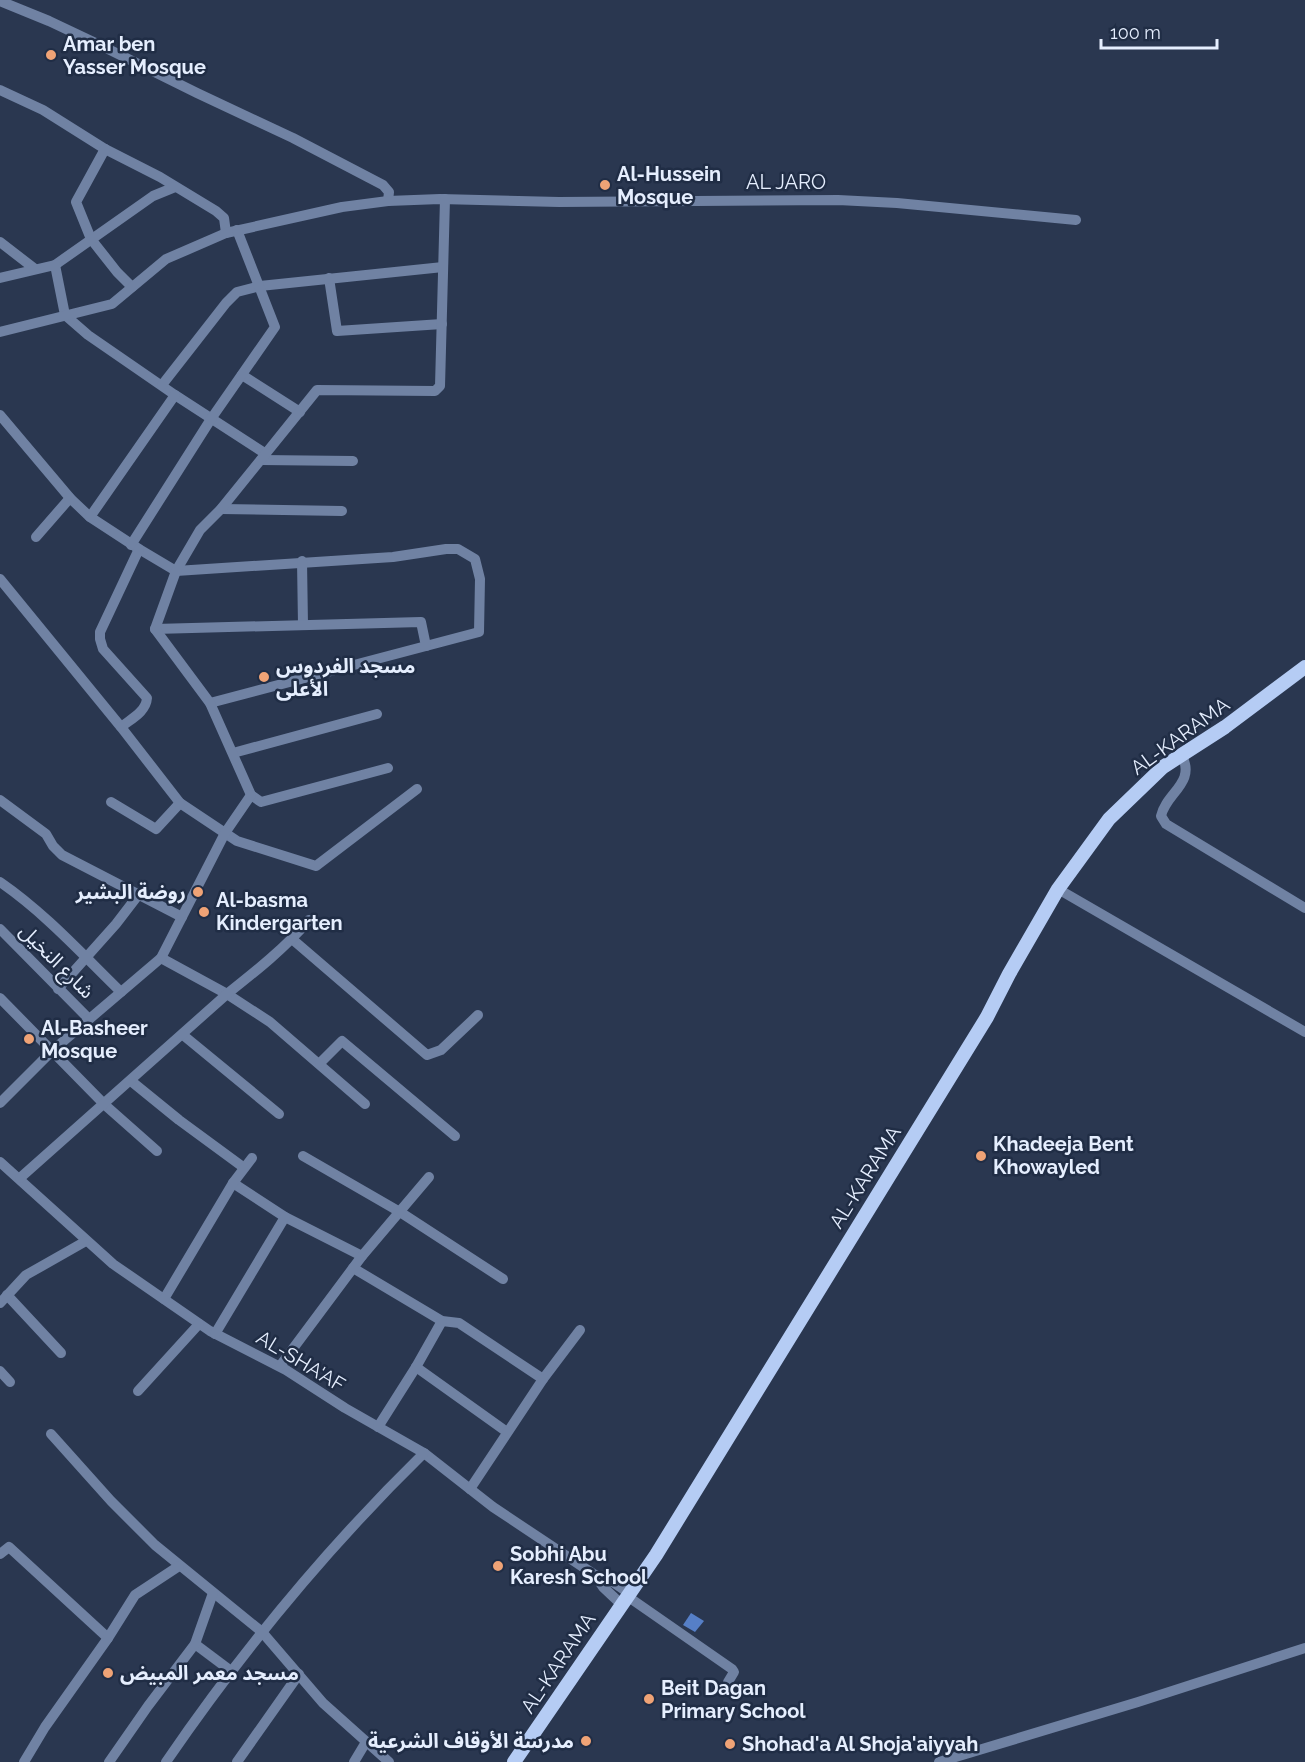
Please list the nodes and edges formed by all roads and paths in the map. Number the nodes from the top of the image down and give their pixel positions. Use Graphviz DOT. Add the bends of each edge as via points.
graph roads {
  1 [pos="0,1"];
  2 [pos="0,90"];
  3 [pos="105,149"];
  4 [pos="175,188"];
  5 [pos="445,199"];
  6 [pos="388,201"];
  7 [pos="1076,220"];
  8 [pos="237,230"];
  9 [pos="226,233"];
  10 [pos="91,239"];
  11 [pos="0,242"];
  12 [pos="55,265"];
  13 [pos="444,267"];
  14 [pos="35,269"];
  15 [pos="0,278"];
  16 [pos="329,278"];
  17 [pos="260,286"];
  18 [pos="132,287"];
  19 [pos="65,315"];
  20 [pos="442,324"];
  21 [pos="0,332"];
  22 [pos="242,375"];
  23 [pos="162,385"];
  24 [pos="175,395"];
  25 [pos="300,412"];
  26 [pos="0,415"];
  27 [pos="211,419"];
  28 [pos="264,457"];
  29 [pos="353,461"];
  30 [pos="70,498"];
  31 [pos="221,509"];
  32 [pos="342,511"];
  33 [pos="90,517"];
  34 [pos="36,537"];
  35 [pos="135,547"];
  36 [pos="302,561"];
  37 [pos="176,571"];
  38 [pos="0,579"];
  39 [pos="303,625"];
  40 [pos="155,629"];
  41 [pos="426,646"];
  42 [pos="1305,667"];
  43 [pos="210,703"];
  44 [pos="377,714"];
  45 [pos="121,727"];
  46 [pos="233,753"];
  47 [pos="1182,756"];
  48 [pos="388,768"];
  49 [pos="417,789"];
  50 [pos="251,795"];
  51 [pos="0,800"];
  52 [pos="111,802"];
  53 [pos="180,803"];
  54 [pos="225,833"];
  55 [pos="0,882"];
  56 [pos="1058,889"];
  57 [pos="139,894"];
  58 [pos="1305,908"];
  59 [pos="182,917"];
  60 [pos="309,920"];
  61 [pos="1,931"];
  62 [pos="292,939"];
  63 [pos="86,958"];
  64 [pos="161,958"];
  65 [pos="58,989"];
  66 [pos="121,992"];
  67 [pos="227,994"];
  68 [pos="0,998"];
  69 [pos="477,1015"];
  70 [pos="89,1019"];
  71 [pos="1305,1032"];
  72 [pos="183,1035"];
  73 [pos="53,1050"];
  74 [pos="320,1063"];
  75 [pos="131,1081"];
  76 [pos="0,1103"];
  77 [pos="365,1104"];
  78 [pos="105,1105"];
  79 [pos="279,1114"];
  80 [pos="455,1137"];
  81 [pos="157,1151"];
  82 [pos="303,1155"];
  83 [pos="252,1158"];
  84 [pos="0,1162"];
  85 [pos="243,1167"];
  86 [pos="429,1177"];
  87 [pos="20,1178"];
  88 [pos="233,1183"];
  89 [pos="400,1212"];
  90 [pos="285,1216"];
  91 [pos="86,1241"];
  92 [pos="362,1256"];
  93 [pos="353,1268"];
  94 [pos="503,1279"];
  95 [pos="4,1299"];
  96 [pos="164,1299"];
  97 [pos="442,1321"];
  98 [pos="199,1324"];
  99 [pos="580,1330"];
  100 [pos="216,1334"];
  101 [pos="61,1353"];
  102 [pos="280,1366"];
  103 [pos="416,1367"];
  104 [pos="0,1371"];
  105 [pos="543,1379"];
  106 [pos="10,1382"];
  107 [pos="138,1391"];
  108 [pos="378,1427"];
  109 [pos="507,1432"];
  110 [pos="51,1434"];
  111 [pos="424,1452"];
  112 [pos="470,1489"];
  113 [pos="0,1554"];
  114 [pos="179,1566"];
  115 [pos="213,1593"];
  116 [pos="626,1598"];
  117 [pos="262,1632"];
  118 [pos="108,1638"];
  119 [pos="195,1644"];
  120 [pos="1305,1648"];
  121 [pos="231,1671"];
  122 [pos="299,1674"];
  123 [pos="728,1682"];
  124 [pos="366,1742"];
  125 [pos="24,1762"];
  126 [pos="109,1762"];
  127 [pos="166,1762"];
  128 [pos="237,1762"];
  129 [pos="354,1762"];
  130 [pos="389,1762"];
  131 [pos="514,1762"];
  132 [pos="939,1762"];
  1 -- 6 [label="street" via="49,21 383,184 389,192"];
  2 -- 3 [label="street" via="43,110"];
  3 -- 4 [label="street"];
  3 -- 10 [label="street" via="76,202"];
  4 -- 9 [label="street" via="224,218"];
  4 -- 10 [label="street" via="153,196"];
  5 -- 6 [label="street, AL JARO"];
  5 -- 7 [label="street, AL JARO" via="838,200"];
  5 -- 13 [label="street"];
  6 -- 8 [label="street, AL JARO"];
  8 -- 9 [label="street, AL JARO"];
  8 -- 17 [label="street"];
  9 -- 18 [label="street, AL JARO" via="166,259"];
  10 -- 12 [label="street"];
  10 -- 18 [label="street"];
  11 -- 14 [label="street"];
  12 -- 14 [label="street"];
  12 -- 19 [label="street"];
  13 -- 16 [label="street"];
  13 -- 20 [label="street"];
  14 -- 15 [label="street"];
  16 -- 17 [label="street"];
  16 -- 20 [label="street" via="337,331"];
  17 -- 22 [label="street" via="275,327"];
  17 -- 23 [label="street" via="231,297"];
  18 -- 19 [label="street, AL JARO" via="112,304"];
  19 -- 21 [label="street, AL JARO"];
  19 -- 23 [label="street"];
  20 -- 25 [label="street" via="440,386 435,390 317,390"];
  22 -- 25 [label="street"];
  22 -- 27 [label="street"];
  23 -- 24 [label="street"];
  24 -- 27 [label="street"];
  24 -- 33 [label="street"];
  25 -- 28 [label="street"];
  26 -- 30 [label="street"];
  27 -- 28 [label="street"];
  27 -- 35 [label="street"];
  28 -- 29 [label="street"];
  28 -- 31 [label="street"];
  30 -- 33 [label="street"];
  30 -- 34 [label="street"];
  31 -- 32 [label="street"];
  31 -- 37 [label="street" via="201,530"];
  33 -- 35 [label="street"];
  35 -- 37 [label="street"];
  35 -- 45 [label="street" via="100,632 103,649 147,698 142,711"];
  36 -- 37 [label="street"];
  36 -- 39 [label="street"];
  36 -- 41 [label="street" via="393,557 452,549 475,559 480,579 479,632"];
  37 -- 40 [label="street"];
  38 -- 45 [label="street"];
  39 -- 40 [label="street"];
  39 -- 41 [label="street" via="422,622"];
  40 -- 43 [label="street"];
  41 -- 43 [label="street"];
  42 -- 47 [label="main road, AL-KARAMA"];
  43 -- 46 [label="street"];
  44 -- 46 [label="street"];
  45 -- 53 [label="street"];
  46 -- 50 [label="street"];
  47 -- 56 [label="main road, AL-KARAMA" via="1163,767 1109,819"];
  47 -- 58 [label="street" via="1186,769 1181,784 1163,807 1161,816 1166,824"];
  48 -- 50 [label="street" via="261,802"];
  49 -- 54 [label="street" via="316,866 237,841"];
  50 -- 54 [label="street"];
  51 -- 57 [label="street" via="46,834 62,855"];
  52 -- 53 [label="street" via="156,829"];
  53 -- 54 [label="street"];
  54 -- 59 [label="street"];
  55 -- 63 [label="street" via="23,898"];
  56 -- 71 [label="street"];
  56 -- 116 [label="main road, AL-KARAMA" via="987,1017 743,1416"];
  57 -- 59 [label="street"];
  57 -- 63 [label="street"];
  59 -- 64 [label="street"];
  60 -- 62 [label="street"];
  61 -- 65 [label="street, شارع النخيل"];
  62 -- 67 [label="street"];
  62 -- 69 [label="street" via="427,1054 441,1050"];
  63 -- 65 [label="street"];
  63 -- 66 [label="street"];
  64 -- 66 [label="street"];
  64 -- 67 [label="street"];
  65 -- 70 [label="street, شارع النخيل"];
  66 -- 70 [label="street"];
  67 -- 72 [label="street"];
  67 -- 74 [label="street" via="270,1022"];
  68 -- 73 [label="street"];
  70 -- 73 [label="street"];
  72 -- 75 [label="street"];
  72 -- 79 [label="street"];
  73 -- 76 [label="street"];
  73 -- 78 [label="street"];
  74 -- 77 [label="street"];
  74 -- 80 [label="street" via="342,1041"];
  75 -- 78 [label="street"];
  75 -- 85 [label="street"];
  78 -- 81 [label="street"];
  78 -- 87 [label="street"];
  82 -- 89 [label="street"];
  83 -- 85 [label="street"];
  84 -- 87 [label="street, AL-SHA'AF"];
  85 -- 88 [label="street"];
  86 -- 89 [label="street"];
  87 -- 91 [label="street, AL-SHA'AF"];
  88 -- 90 [label="street"];
  88 -- 96 [label="street"];
  89 -- 92 [label="street"];
  89 -- 94 [label="street"];
  90 -- 92 [label="street"];
  90 -- 100 [label="street"];
  91 -- 95 [label="street" via="26,1275"];
  91 -- 96 [label="street, AL-SHA'AF"];
  92 -- 93 [label="street"];
  93 -- 97 [label="street"];
  93 -- 102 [label="street"];
  95 -- 101 [label="street"];
  96 -- 98 [label="street, AL-SHA'AF"];
  97 -- 103 [label="street"];
  97 -- 105 [label="street" via="459,1323"];
  98 -- 100 [label="street, AL-SHA'AF"];
  98 -- 107 [label="street"];
  99 -- 105 [label="street"];
  100 -- 102 [label="street, AL-SHA'AF"];
  102 -- 108 [label="street, AL-SHA'AF"];
  103 -- 108 [label="street"];
  103 -- 109 [label="street"];
  104 -- 106 [label="street"];
  105 -- 109 [label="street"];
  108 -- 111 [label="street, AL-SHA'AF"];
  109 -- 112 [label="street"];
  110 -- 114 [label="street" via="111,1501"];
  111 -- 112 [label="street, AL-SHA'AF"];
  111 -- 117 [label="street" via="372,1504"];
  112 -- 116 [label="street, AL-SHA'AF" via="596,1575 603,1587"];
  113 -- 118 [label="street" via="9,1547"];
  114 -- 115 [label="street"];
  114 -- 118 [label="street" via="135,1595"];
  115 -- 117 [label="street"];
  115 -- 119 [label="street"];
  116 -- 123 [label="street, AL-SHA'AF" via="732,1669"];
  116 -- 131 [label="main road, AL-KARAMA"];
  117 -- 121 [label="street"];
  117 -- 122 [label="street"];
  118 -- 125 [label="street"];
  119 -- 121 [label="street"];
  119 -- 126 [label="street"];
  120 -- 132 [label="street"];
  121 -- 127 [label="street"];
  122 -- 124 [label="street" via="323,1703"];
  122 -- 128 [label="street"];
  124 -- 129 [label="street"];
  124 -- 130 [label="street"];
}
